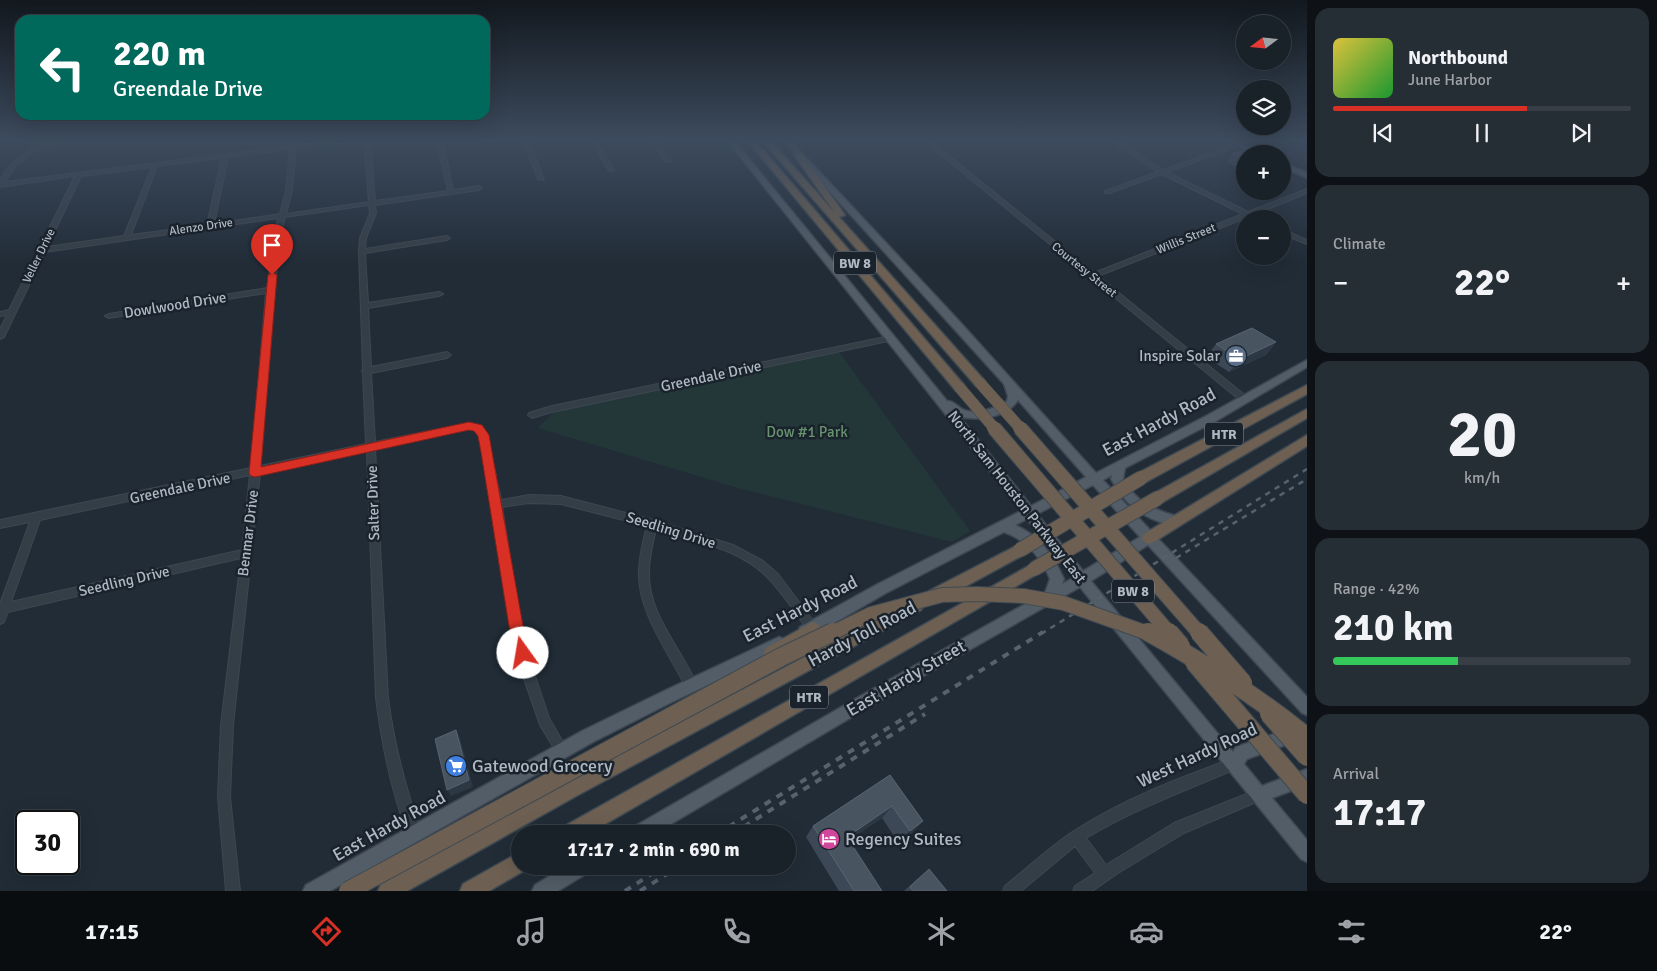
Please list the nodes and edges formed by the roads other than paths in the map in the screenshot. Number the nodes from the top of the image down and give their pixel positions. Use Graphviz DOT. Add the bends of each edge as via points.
graph roads {
  1 [pos="27,181"];
  2 [pos="76,181"];
  3 [pos="149,181"];
  4 [pos="220,181"];
  5 [pos="290,181"];
  6 [pos="370,181"];
  7 [pos="448,181"];
  8 [pos="763,181"];
  9 [pos="780,181"];
  10 [pos="785,181"];
  11 [pos="802,181"];
  12 [pos="817,181"];
  13 [pos="822,181"];
  14 [pos="976,181"];
  15 [pos="1138,181"];
  16 [pos="1180,181"];
  17 [pos="0,184"];
  18 [pos="479,188"];
  19 [pos="1307,191"];
  20 [pos="451,192"];
  21 [pos="1107,192"];
  22 [pos="372,204"];
  23 [pos="1240,210"];
  24 [pos="1258,210"];
  25 [pos="284,215"];
  26 [pos="1236,219"];
  27 [pos="210,226"];
  28 [pos="1291,235"];
  29 [pos="127,238"];
  30 [pos="447,238"];
  31 [pos="1307,242"];
  32 [pos="857,243"];
  33 [pos="840,245"];
  34 [pos="42,250"];
  35 [pos="362,252"];
  36 [pos="1092,276"];
  37 [pos="270,290"];
  38 [pos="439,294"];
  39 [pos="364,306"];
  40 [pos="12,312"];
  41 [pos="0,314"];
  42 [pos="109,316"];
  43 [pos="0,337"];
  44 [pos="890,338"];
  45 [pos="447,355"];
  46 [pos="1307,363"];
  47 [pos="366,371"];
  48 [pos="1008,382"];
  49 [pos="932,389"];
  50 [pos="1307,389"];
  51 [pos="1244,399"];
  52 [pos="1307,412"];
  53 [pos="532,416"];
  54 [pos="1307,440"];
  55 [pos="371,448"];
  56 [pos="1120,466"];
  57 [pos="255,473"];
  58 [pos="1094,479"];
  59 [pos="497,504"];
  60 [pos="1030,512"];
  61 [pos="36,518"];
  62 [pos="1175,521"];
  63 [pos="0,524"];
  64 [pos="653,524"];
  65 [pos="1003,526"];
  66 [pos="1149,538"];
  67 [pos="245,553"];
  68 [pos="1082,578"];
  69 [pos="1051,596"];
  70 [pos="2,614"];
  71 [pos="813,628"];
  72 [pos="692,685"];
  73 [pos="1307,708"];
  74 [pos="1307,730"];
  75 [pos="1307,737"];
  76 [pos="562,751"];
  77 [pos="1307,757"];
  78 [pos="1234,764"];
  79 [pos="1307,777"];
  80 [pos="572,789"];
  81 [pos="1259,795"];
  82 [pos="1307,795"];
  83 [pos="586,825"];
  84 [pos="653,825"];
  85 [pos="415,835"];
  86 [pos="1077,837"];
  87 [pos="1307,853"];
  88 [pos="511,867"];
  89 [pos="1104,874"];
  90 [pos="568,875"];
  91 [pos="233,891"];
  92 [pos="312,891"];
  93 [pos="348,891"];
  94 [pos="388,891"];
  95 [pos="470,891"];
  96 [pos="540,891"];
  97 [pos="1010,891"];
  98 [pos="1080,891"];
  1 -- 17 [label="street"];
  2 -- 34 [label="street, Veller Drive"];
  3 -- 29 [label="street"];
  4 -- 27 [label="street"];
  5 -- 25 [label="street, Benmar Drive"];
  6 -- 22 [label="street, Salter Drive"];
  7 -- 20 [label="street"];
  8 -- 44 [label="main road, North Sam Houston Parkway East"];
  9 -- 33 [label="highway"];
  10 -- 33 [label="highway, North Sam Houston Parkway East / BW 8"];
  11 -- 32 [label="highway, BW 8"];
  12 -- 32 [label="highway"];
  13 -- 48 [label="main road"];
  14 -- 36 [label="street, Courtesy Street"];
  15 -- 21 [label="street"];
  16 -- 23 [label="street"];
  18 -- 20 [label="street, Alenzo Drive"];
  19 -- 24 [label="street, Willis Street"];
  20 -- 22 [label="street, Alenzo Drive"];
  22 -- 25 [label="street, Alenzo Drive"];
  22 -- 35 [label="street, Salter Drive" via="372,218 363,238"];
  25 -- 27 [label="street, Alenzo Drive"];
  25 -- 37 [label="street, Benmar Drive" via="279,228"];
  26 -- 36 [label="street, Willis Street"];
  27 -- 29 [label="street, Alenzo Drive"];
  28 -- 31 [label="street"];
  29 -- 34 [label="street, Alenzo Drive"];
  30 -- 35 [label="street"];
  32 -- 77 [label="highway, BW 8, bridge"];
  33 -- 82 [label="highway, North Sam Houston Parkway East / BW 8, bridge"];
  34 -- 40 [label="street, Veller Drive"];
  35 -- 39 [label="street, Salter Drive"];
  36 -- 51 [label="street, Courtesy Street"];
  37 -- 42 [label="street, Dowlwood Drive"];
  37 -- 57 [label="street, Benmar Drive"];
  38 -- 39 [label="street"];
  39 -- 47 [label="street, Salter Drive"];
  40 -- 41 [label="street"];
  40 -- 43 [label="street, Veller Drive"];
  44 -- 49 [label="main road, North Sam Houston Parkway East"];
  44 -- 53 [label="street, Greendale Drive" via="552,409"];
  45 -- 47 [label="street"];
  46 -- 51 [label="main road, East Hardy Road"];
  47 -- 55 [label="street, Salter Drive"];
  48 -- 49 [label="main road" via="1013,401 1008,408 972,415 951,407"];
  48 -- 58 [label="main road"];
  49 -- 60 [label="main road, North Sam Houston Parkway East"];
  50 -- 80 [label="highway, Hardy Toll Road / HTR, bridge" via="1141,478 1020,550"];
  51 -- 56 [label="main road, East Hardy Road"];
  52 -- 83 [label="highway, Hardy Toll Road / HTR, bridge"];
  54 -- 62 [label="highway"];
  55 -- 57 [label="street, Greendale Drive"];
  55 -- 59 [label="street, Greendale Drive" via="469,426 478,428 483,435"];
  55 -- 85 [label="street, Salter Drive" via="385,727 403,802"];
  56 -- 58 [label="main road, East Hardy Road"];
  56 -- 62 [label="main road" via="1117,479 1142,510"];
  57 -- 61 [label="street, Greendale Drive"];
  57 -- 67 [label="street, Benmar Drive"];
  58 -- 60 [label="main road, East Hardy Road"];
  58 -- 66 [label="main road"];
  59 -- 64 [label="street, Seedling Drive" via="561,500"];
  59 -- 76 [label="street" via="516,626 526,667 544,721"];
  60 -- 65 [label="main road, East Hardy Road"];
  60 -- 68 [label="main road, North Sam Houston Parkway East"];
  61 -- 63 [label="street, Greendale Drive"];
  61 -- 70 [label="street"];
  62 -- 66 [label="highway"];
  64 -- 71 [label="street, Seedling Drive" via="730,548 759,564 784,588"];
  64 -- 72 [label="street" via="642,574 646,597 660,631"];
  65 -- 69 [label="main road" via="1030,538 1052,568 1057,579"];
  65 -- 71 [label="main road, East Hardy Road" via="880,589"];
  66 -- 68 [label="main road, East Hardy Street"];
  66 -- 73 [label="main road"];
  67 -- 70 [label="street, Seedling Drive"];
  67 -- 91 [label="street, Benmar Drive" via="224,760"];
  68 -- 69 [label="main road, East Hardy Street"];
  68 -- 78 [label="main road, North Sam Houston Parkway East"];
  69 -- 84 [label="main road, East Hardy Street"];
  71 -- 72 [label="main road, East Hardy Road"];
  71 -- 80 [label="highway" via="717,688"];
  72 -- 76 [label="main road, East Hardy Road"];
  74 -- 78 [label="main road, West Hardy Road" via="1242,752"];
  75 -- 93 [label="highway, bridge" via="1224,676 1147,632 1070,606 1024,596 942,595 871,614 781,657"];
  76 -- 85 [label="main road, East Hardy Road"];
  78 -- 81 [label="main road, North Sam Houston Parkway East"];
  78 -- 86 [label="street, West Hardy Road" via="1168,788"];
  79 -- 81 [label="main road"];
  80 -- 94 [label="highway, Hardy Toll Road / HTR"];
  81 -- 87 [label="main road, North Sam Houston Parkway East"];
  81 -- 89 [label="street" via="1179,828"];
  85 -- 92 [label="main road, East Hardy Road"];
  86 -- 89 [label="street"];
  86 -- 97 [label="street, West Hardy Road"];
  88 -- 95 [label="highway"];
  89 -- 98 [label="street"];
  90 -- 96 [label="main road"];
}
